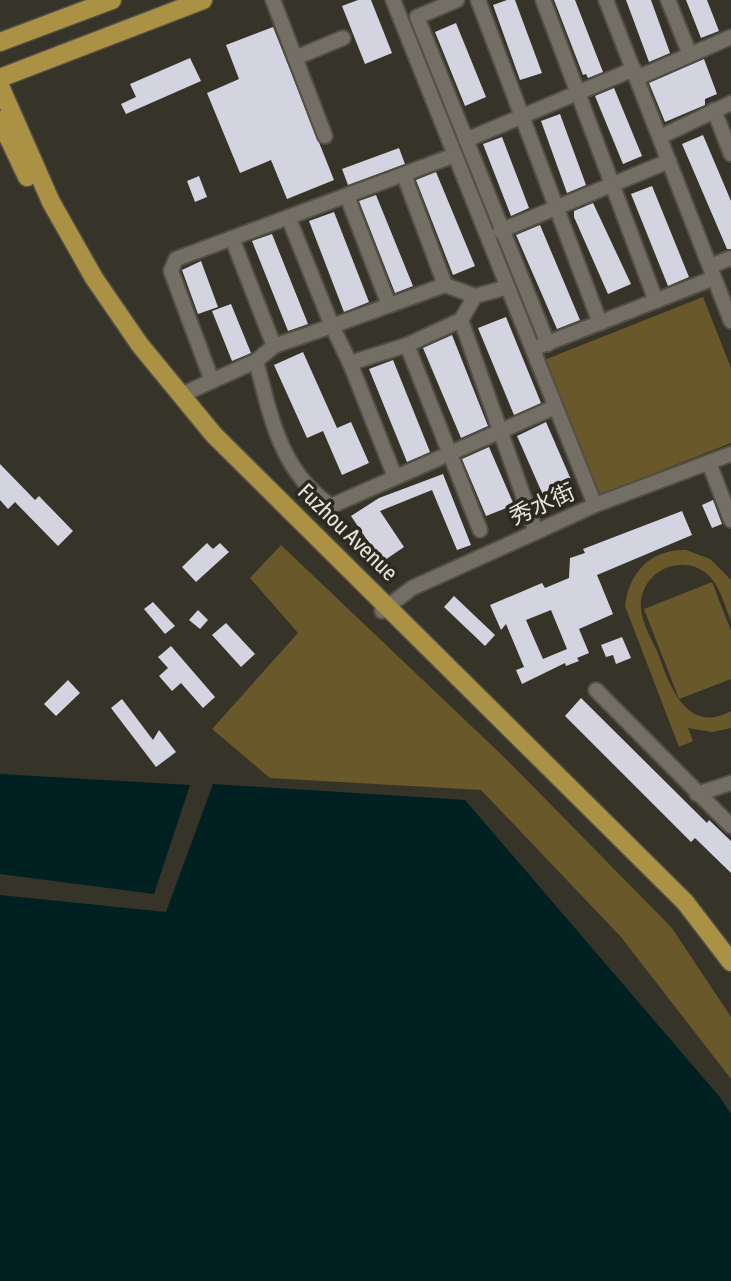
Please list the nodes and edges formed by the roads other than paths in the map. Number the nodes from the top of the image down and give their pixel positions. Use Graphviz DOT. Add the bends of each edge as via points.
graph roads {
  1 [pos="112,0"];
  2 [pos="203,0"];
  3 [pos="273,0"];
  4 [pos="393,0"];
  5 [pos="457,0"];
  6 [pos="478,0"];
  7 [pos="544,0"];
  8 [pos="606,0"];
  9 [pos="668,0"];
  10 [pos="431,5"];
  11 [pos="731,37"];
  12 [pos="343,38"];
  13 [pos="0,42"];
  14 [pos="690,55"];
  15 [pos="295,58"];
  16 [pos="635,74"];
  17 [pos="0,78"];
  18 [pos="0,86"];
  19 [pos="578,92"];
  20 [pos="731,103"];
  21 [pos="714,110"];
  22 [pos="523,114"];
  23 [pos="0,120"];
  24 [pos="325,136"];
  25 [pos="660,137"];
  26 [pos="466,140"];
  27 [pos="731,154"];
  28 [pos="455,155"];
  29 [pos="669,162"];
  30 [pos="404,175"];
  31 [pos="613,184"];
  32 [pos="347,195"];
  33 [pos="556,208"];
  34 [pos="289,219"];
  35 [pos="500,230"];
  36 [pos="232,238"];
  37 [pos="731,258"];
  38 [pos="712,272"];
  39 [pos="445,285"];
  40 [pos="508,287"];
  41 [pos="475,296"];
  42 [pos="656,301"];
  43 [pos="389,305"];
  44 [pos="461,320"];
  45 [pos="731,321"];
  46 [pos="600,323"];
  47 [pos="332,326"];
  48 [pos="548,344"];
  49 [pos="274,345"];
  50 [pos="407,345"];
  51 [pos="532,349"];
  52 [pos="256,361"];
  53 [pos="351,363"];
  54 [pos="212,381"];
  55 [pos="181,395"];
  56 [pos="555,407"];
  57 [pos="500,431"];
  58 [pos="449,453"];
  59 [pos="731,454"];
  60 [pos="709,463"];
  61 [pos="395,477"];
  62 [pos="594,505"];
  63 [pos="731,520"];
  64 [pos="480,530"];
  65 [pos="536,532"];
  66 [pos="384,608"];
  67 [pos="596,690"];
  68 [pos="731,783"];
  69 [pos="697,794"];
  70 [pos="731,826"];
  71 [pos="731,962"];
  72 [pos="731,976"];
  1 -- 13 [label="main road"];
  2 -- 17 [label="main road"];
  3 -- 15 [label="street"];
  4 -- 28 [label="street"];
  5 -- 10 [label="street"];
  6 -- 22 [label="street"];
  7 -- 19 [label="street"];
  8 -- 16 [label="street"];
  9 -- 14 [label="street"];
  10 -- 26 [label="street" via="417,17"];
  11 -- 14 [label="street"];
  12 -- 15 [label="street"];
  14 -- 16 [label="street"];
  15 -- 24 [label="street"];
  16 -- 19 [label="street"];
  16 -- 25 [label="street"];
  18 -- 55 [label="main road, Fuzhou Avenue" via="51,202 94,278"];
  19 -- 22 [label="street"];
  19 -- 31 [label="street"];
  20 -- 21 [label="street"];
  21 -- 25 [label="street"];
  21 -- 27 [label="street"];
  22 -- 26 [label="street"];
  22 -- 33 [label="street"];
  23 -- 66 [label="main road, Fuzhou Avenue" via="38,201 120,334 207,441"];
  25 -- 29 [label="street"];
  26 -- 35 [label="street"];
  28 -- 30 [label="street"];
  28 -- 40 [label="street"];
  29 -- 31 [label="street"];
  29 -- 38 [label="street"];
  30 -- 32 [label="street"];
  30 -- 39 [label="street"];
  31 -- 33 [label="street"];
  31 -- 42 [label="street"];
  32 -- 34 [label="street"];
  32 -- 43 [label="street"];
  33 -- 35 [label="street"];
  33 -- 46 [label="street"];
  34 -- 36 [label="street"];
  34 -- 47 [label="street"];
  35 -- 48 [label="street"];
  36 -- 49 [label="street"];
  36 -- 54 [label="street" via="176,259 171,271"];
  37 -- 38 [label="street"];
  38 -- 42 [label="street"];
  38 -- 45 [label="street"];
  39 -- 41 [label="street"];
  39 -- 43 [label="street"];
  40 -- 41 [label="street"];
  40 -- 51 [label="street"];
  41 -- 44 [label="street"];
  42 -- 46 [label="street"];
  43 -- 47 [label="street"];
  44 -- 50 [label="street"];
  44 -- 57 [label="street"];
  46 -- 48 [label="street"];
  47 -- 49 [label="street"];
  47 -- 53 [label="street"];
  48 -- 51 [label="street"];
  49 -- 52 [label="street"];
  50 -- 53 [label="street"];
  50 -- 58 [label="street"];
  51 -- 56 [label="street"];
  52 -- 54 [label="street"];
  52 -- 61 [label="street" via="280,446 314,494 331,506"];
  53 -- 61 [label="street"];
  54 -- 55 [label="street"];
  55 -- 66 [label="main road, Fuzhou Avenue"];
  56 -- 57 [label="street"];
  56 -- 62 [label="street"];
  57 -- 58 [label="street"];
  57 -- 65 [label="street"];
  58 -- 61 [label="street"];
  58 -- 64 [label="street"];
  59 -- 60 [label="street, 秀水街"];
  60 -- 62 [label="street, 秀水街"];
  60 -- 63 [label="street"];
  62 -- 65 [label="street, 秀水街"];
  65 -- 66 [label="street, 秀水街" via="411,588"];
  66 -- 71 [label="main road, Fuzhou Avenue" via="685,902"];
  66 -- 72 [label="main road, Fuzhou Avenue" via="684,915"];
  67 -- 69 [label="street"];
  68 -- 69 [label="street"];
  69 -- 70 [label="street"];
}
